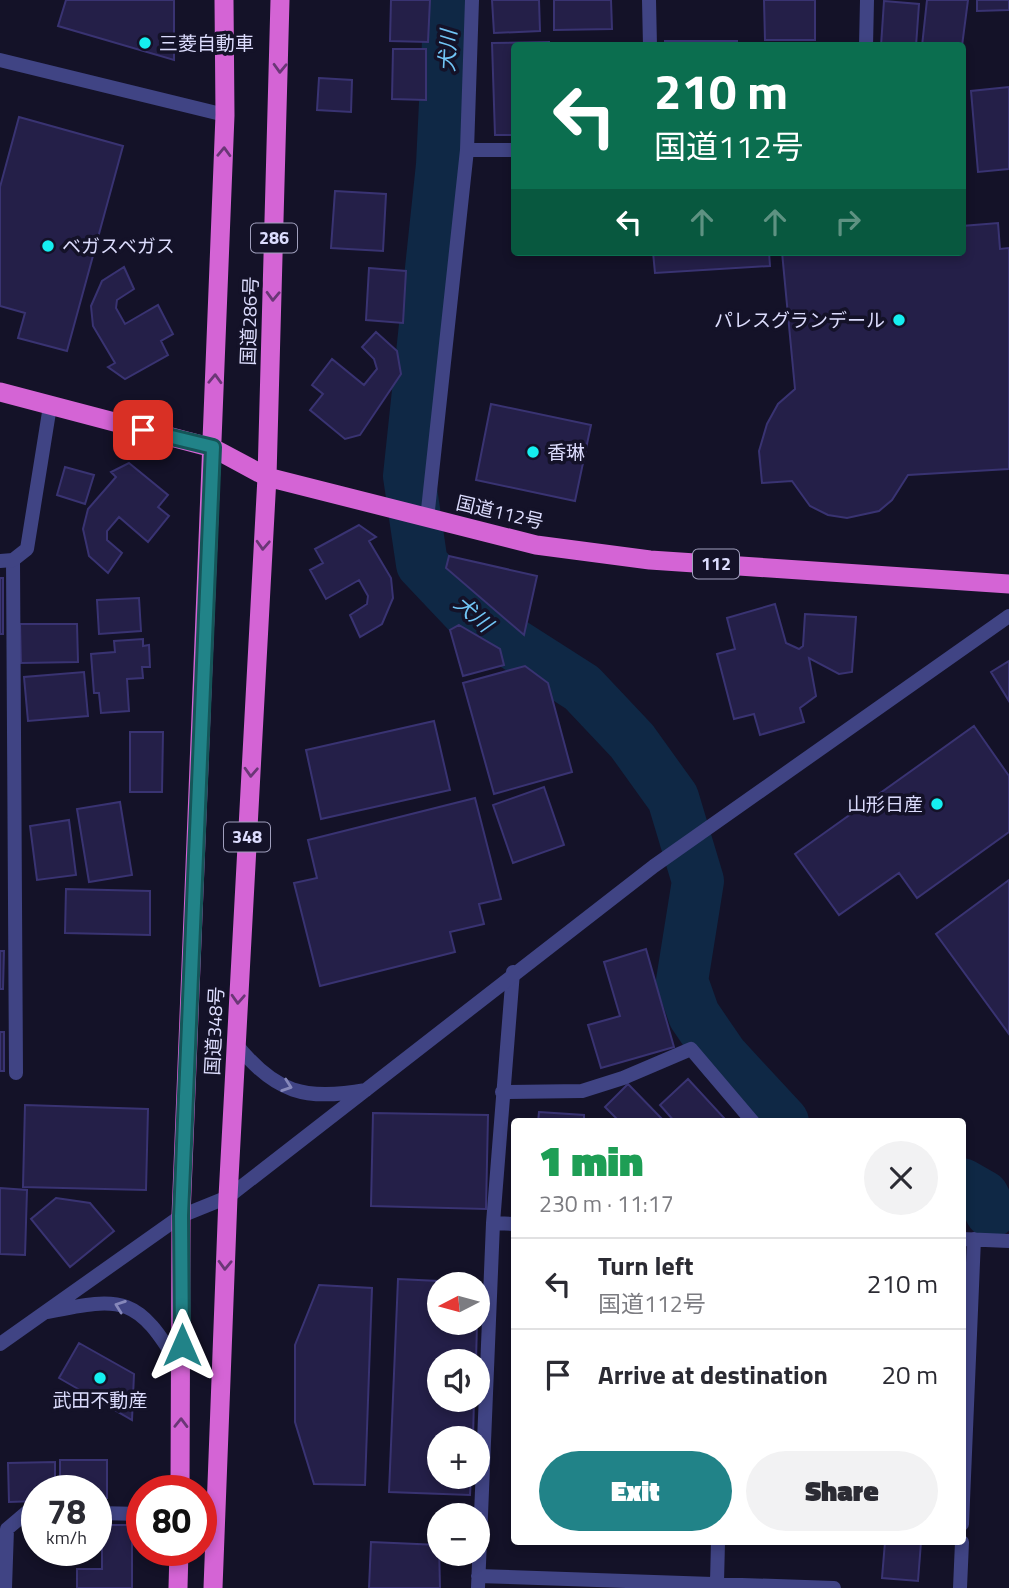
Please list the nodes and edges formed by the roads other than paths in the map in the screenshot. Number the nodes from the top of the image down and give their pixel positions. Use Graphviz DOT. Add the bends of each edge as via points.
graph roads {
  1 [pos="224,0"];
  2 [pos="280,0"];
  3 [pos="472,0"];
  4 [pos="649,0"];
  5 [pos="867,0"];
  6 [pos="650,42"];
  7 [pos="866,42"];
  8 [pos="0,60"];
  9 [pos="225,115"];
  10 [pos="467,150"];
  11 [pos="511,150"];
  12 [pos="0,392"];
  13 [pos="50,406"];
  14 [pos="213,447"];
  15 [pos="267,477"];
  16 [pos="427,519"];
  17 [pos="7,561"];
  18 [pos="1009,583"];
  19 [pos="1009,616"];
  20 [pos="513,972"];
  21 [pos="236,1044"];
  22 [pos="16,1073"];
  23 [pos="368,1089"];
  24 [pos="502,1092"];
  25 [pos="750,1118"];
  26 [pos="228,1197"];
  27 [pos="181,1216"];
  28 [pos="493,1223"];
  29 [pos="511,1224"];
  30 [pos="968,1239"];
  31 [pos="1009,1241"];
  32 [pos="40,1314"];
  33 [pos="966,1334"];
  34 [pos="0,1344"];
  35 [pos="182,1371"];
  36 [pos="180,1475"];
  37 [pos="21,1517"];
  38 [pos="719,1545"];
  39 [pos="962,1545"];
  40 [pos="179,1566"];
  41 [pos="478,1582"];
  42 [pos="717,1583"];
  43 [pos="5,1588"];
  44 [pos="178,1588"];
  45 [pos="213,1588"];
  46 [pos="834,1588"];
  47 [pos="960,1588"];
  1 -- 9 [label="highway, 国道286号"];
  2 -- 15 [label="highway, 国道286号 / 286, one-way"];
  3 -- 10 [label="street"];
  4 -- 6 [label="street"];
  5 -- 7 [label="street"];
  8 -- 9 [label="street"];
  14 -- 9 [label="highway, 国道286号, one-way"];
  10 -- 11 [label="street"];
  10 -- 16 [label="street"];
  12 -- 13 [label="highway, 国道112号 / 112"];
  13 -- 14 [label="highway, 国道112号 / 112"];
  13 -- 17 [label="street" via="27,549"];
  14 -- 15 [label="highway, 国道112号 / 112"];
  14 -- 27 [label="highway, 国道348号 / 348"];
  15 -- 16 [label="highway, 国道112号 / 112"];
  15 -- 21 [label="highway, 国道348号 / 348, one-way"];
  16 -- 18 [label="highway, 国道112号 / 112" via="536,545 650,560"];
  17 -- 22 [label="street"];
  19 -- 20 [label="street" via="720,817"];
  20 -- 23 [label="street"];
  20 -- 24 [label="street"];
  21 -- 23 [label="street, one-way" via="270,1080 293,1089 337,1095"];
  21 -- 26 [label="highway, 国道348号 / 348"];
  23 -- 26 [label="street"];
  24 -- 25 [label="street" via="582,1091 691,1049"];
  24 -- 28 [label="street"];
  26 -- 27 [label="street"];
  26 -- 45 [label="highway, 国道348号 / 348, one-way"];
  27 -- 32 [label="street"];
  27 -- 35 [label="highway, 国道348号 / 348"];
  28 -- 29 [label="street"];
  28 -- 41 [label="street"];
  30 -- 31 [label="street"];
  30 -- 33 [label="street"];
  32 -- 34 [label="street"];
  35 -- 32 [label="street, one-way" via="158,1331 119,1304 101,1301"];
  36 -- 35 [label="highway, 国道348号 / 348, one-way"];
  37 -- 43 [label="street" via="7,1529"];
  38 -- 42 [label="street"];
  39 -- 47 [label="street"];
  40 -- 44 [label="highway"];
  41 -- 42 [label="street"];
  42 -- 46 [label="street"];
}
